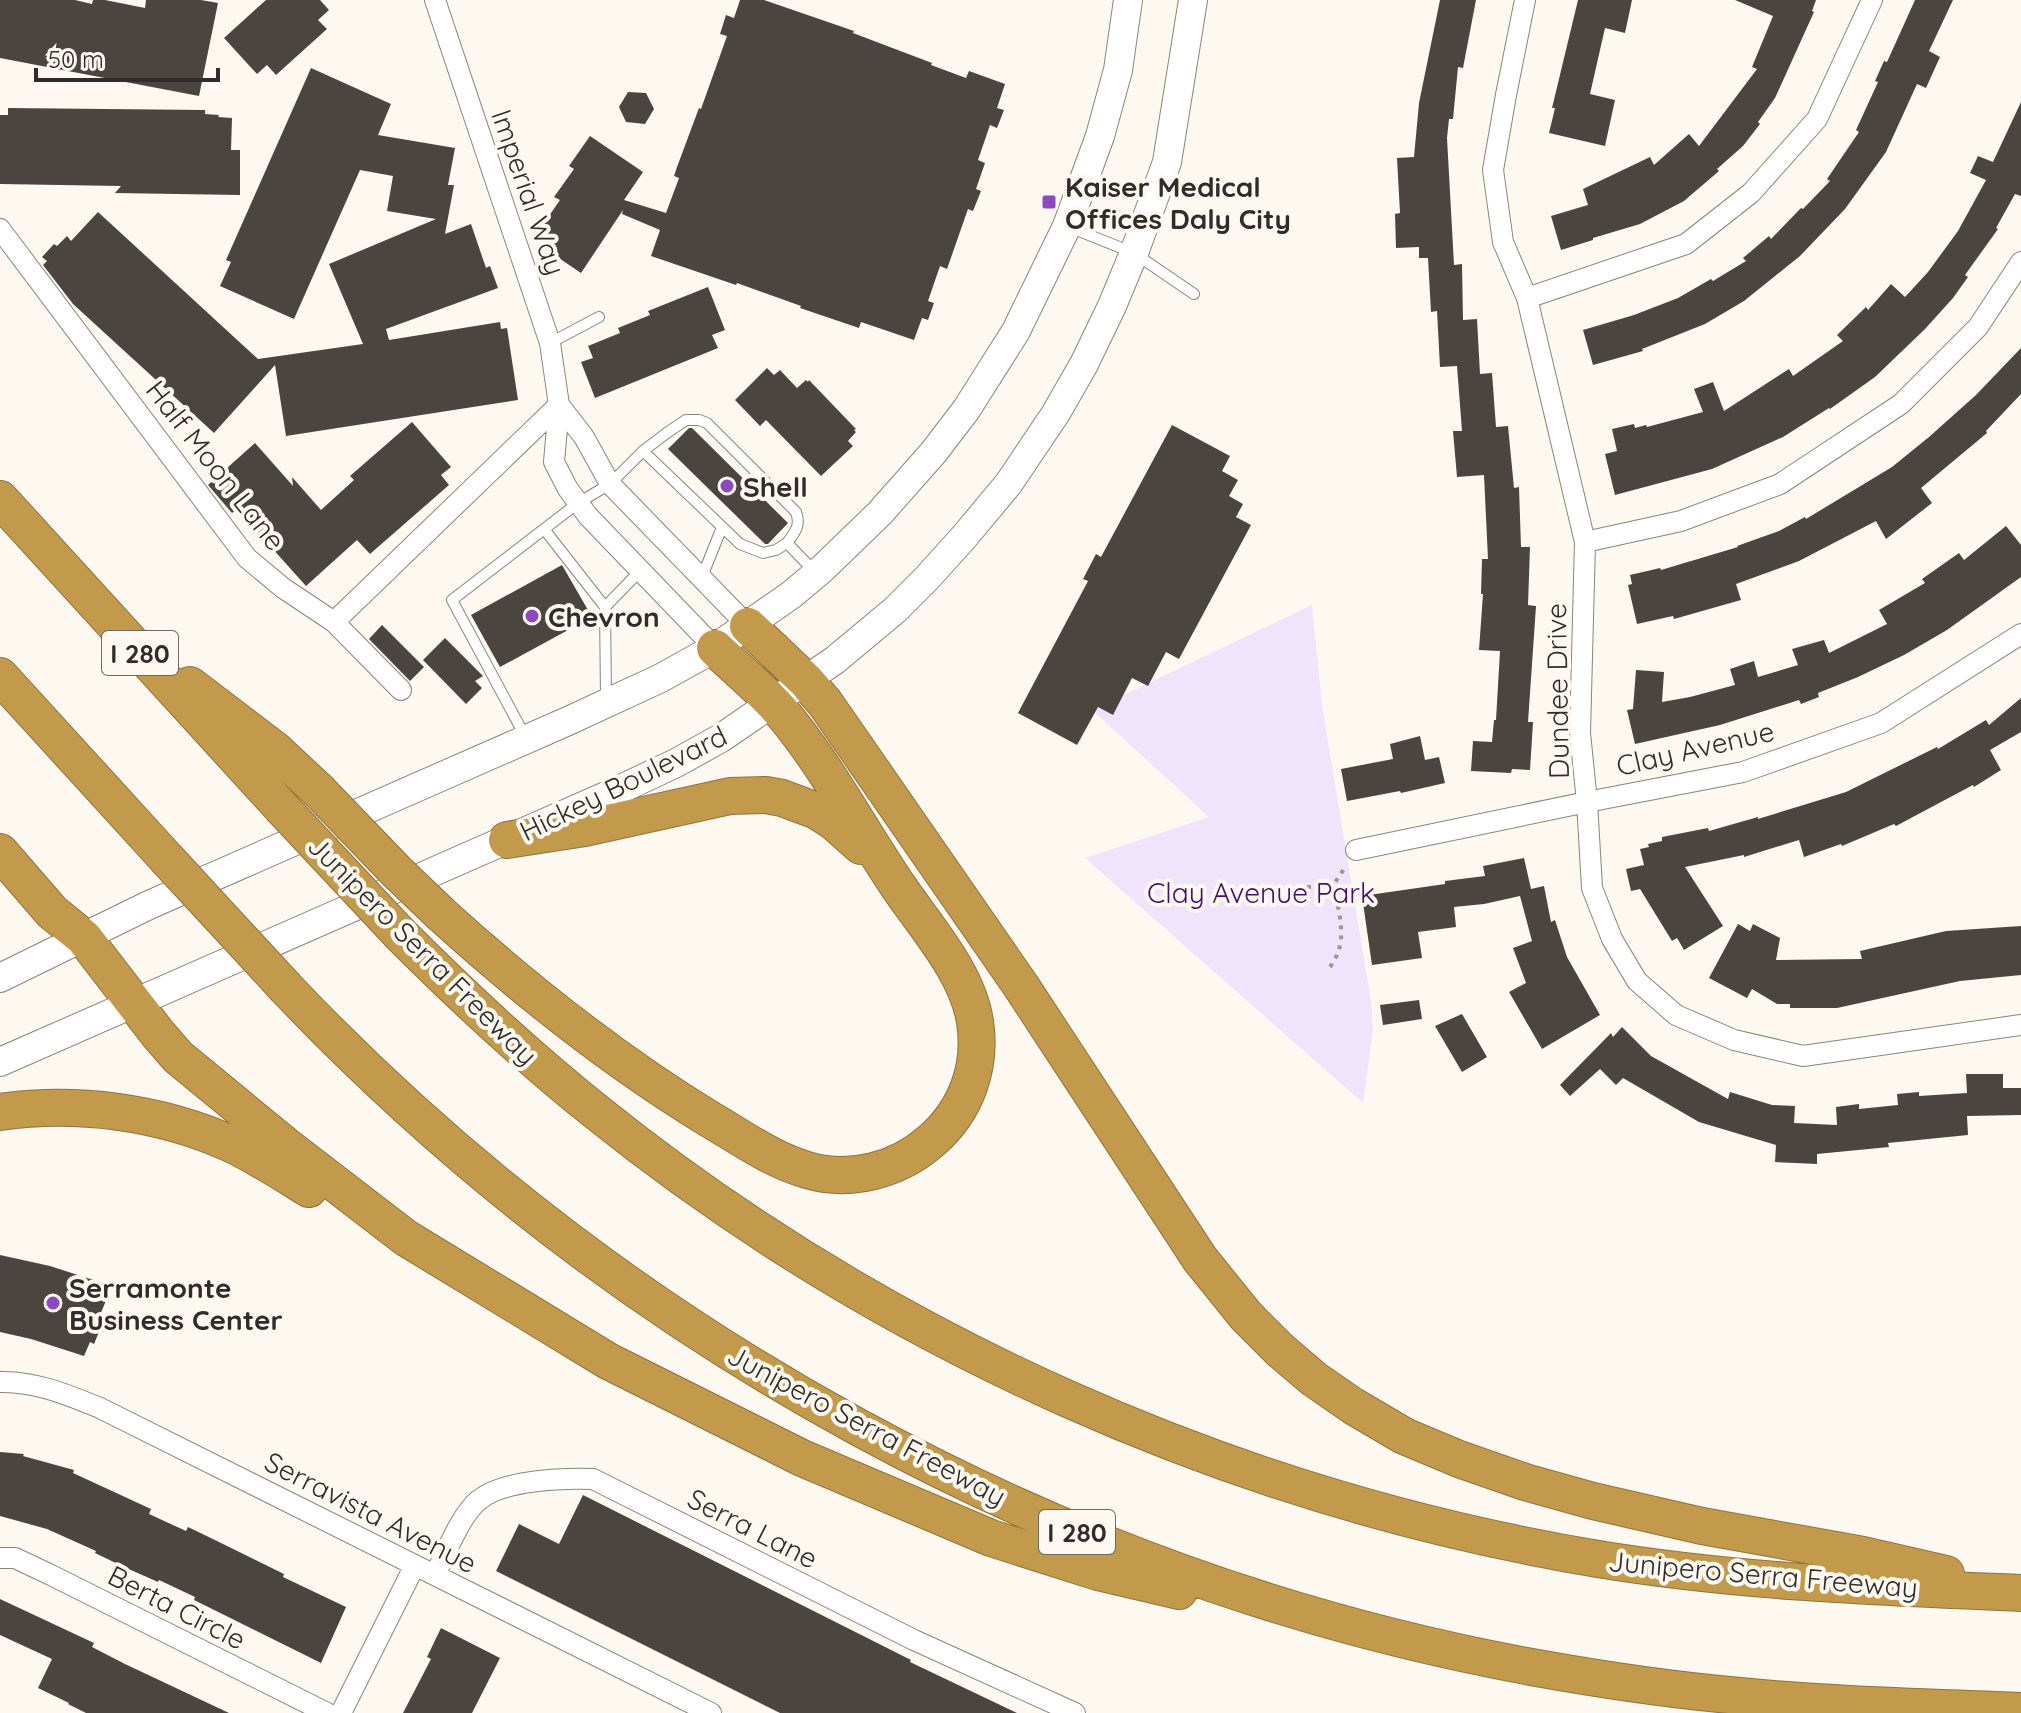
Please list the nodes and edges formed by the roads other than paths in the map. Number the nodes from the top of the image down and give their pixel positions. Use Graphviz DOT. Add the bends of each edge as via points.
graph roads {
  1 [pos="435,0"];
  2 [pos="1128,0"];
  3 [pos="1193,0"];
  4 [pos="1525,0"];
  5 [pos="1872,0"];
  6 [pos="1067,226"];
  7 [pos="0,229"];
  8 [pos="1134,253"];
  9 [pos="2021,262"];
  10 [pos="1194,294"];
  11 [pos="1527,298"];
  12 [pos="599,317"];
  13 [pos="550,343"];
  14 [pos="559,405"];
  15 [pos="643,451"];
  16 [pos="610,484"];
  17 [pos="0,499"];
  18 [pos="578,503"];
  19 [pos="722,527"];
  20 [pos="544,529"];
  21 [pos="1585,542"];
  22 [pos="787,543"];
  23 [pos="640,571"];
  24 [pos="817,573"];
  25 [pos="701,578"];
  26 [pos="605,607"];
  27 [pos="334,622"];
  28 [pos="748,626"];
  29 [pos="2021,634"];
  30 [pos="126,638"];
  31 [pos="715,648"];
  32 [pos="0,676"];
  33 [pos="806,681"];
  34 [pos="401,690"];
  35 [pos="606,704"];
  36 [pos="773,704"];
  37 [pos="526,739"];
  38 [pos="1587,802"];
  39 [pos="507,840"];
  40 [pos="1356,850"];
  41 [pos="0,852"];
  42 [pos="895,882"];
  43 [pos="84,938"];
  44 [pos="0,978"];
  45 [pos="135,1002"];
  46 [pos="2021,1025"];
  47 [pos="0,1062"];
  48 [pos="0,1112"];
  49 [pos="406,1238"];
  50 [pos="0,1382"];
  51 [pos="0,1558"];
  52 [pos="415,1565"];
  53 [pos="435,1575"];
  54 [pos="2019,1593"];
  55 [pos="1328,1619"];
  56 [pos="2021,1711"];
  57 [pos="327,1713"];
  58 [pos="341,1713"];
  59 [pos="711,1713"];
  60 [pos="1075,1713"];
  1 -- 13 [label="street, Imperial Way"];
  2 -- 6 [label="main road" via="1118,70"];
  3 -- 8 [label="main road, Hickey Boulevard" via="1167,162"];
  4 -- 11 [label="street, Dundee Drive" via="1493,170 1503,242"];
  5 -- 11 [label="street" via="1817,119 1751,193 1686,244"];
  6 -- 8 [label="lane"];
  6 -- 24 [label="main road" via="1016,331 966,410 880,513"];
  7 -- 27 [label="street, Half Moon Lane" via="247,558"];
  8 -- 10 [label="lane"];
  8 -- 33 [label="main road, Hickey Boulevard" via="1084,364 1000,494 895,610"];
  9 -- 21 [label="street" via="1978,327 1901,404 1780,484 1681,521"];
  11 -- 21 [label="street, Dundee Drive"];
  12 -- 13 [label="lane"];
  13 -- 14 [label="street, Imperial Way"];
  14 -- 16 [label="street, Imperial Way"];
  14 -- 18 [label="street, Imperial Way" via="554,462"];
  14 -- 27 [label="street"];
  15 -- 16 [label="lane"];
  15 -- 19 [label="lane"];
  15 -- 22 [label="lane" via="686,420 707,423 796,512 797,529"];
  16 -- 18 [label="lane"];
  16 -- 25 [label="street, Imperial Way"];
  17 -- 30 [label="highway, Junipero Serra Freeway / I 280"];
  18 -- 20 [label="lane"];
  18 -- 23 [label="street, Imperial Way"];
  19 -- 22 [label="lane" via="740,544 763,553"];
  19 -- 25 [label="lane"];
  20 -- 26 [label="lane"];
  20 -- 37 [label="lane" via="452,600"];
  21 -- 38 [label="street, Dundee Drive" via="1580,733"];
  22 -- 24 [label="lane"];
  23 -- 26 [label="lane"];
  23 -- 31 [label="street, Imperial Way"];
  24 -- 28 [label="main road"];
  25 -- 28 [label="street, Imperial Way"];
  26 -- 35 [label="lane"];
  27 -- 34 [label="street, Half Moon Lane"];
  28 -- 31 [label="main road"];
  28 -- 33 [label="highway"];
  29 -- 38 [label="street, Clay Avenue" via="1881,723 1743,772"];
  30 -- 42 [label="highway, bridge" via="252,731 442,915 554,1012 674,1096 777,1159 809,1171 868,1173 911,1156 950,1122 976,1064 970,999"];
  30 -- 54 [label="highway, Junipero Serra Freeway / I 280, bridge" via="400,934 555,1078 721,1205 949,1342 1140,1430 1239,1467 1441,1527 1648,1566 1754,1579"];
  31 -- 35 [label="main road"];
  31 -- 36 [label="highway"];
  32 -- 55 [label="highway, Junipero Serra Freeway / I 280, bridge" via="374,1077 493,1182 621,1279 753,1367 888,1443 1030,1512 1165,1566"];
  33 -- 36 [label="main road, Hickey Boulevard"];
  33 -- 54 [label="highway" via="1021,986 1200,1259 1246,1316 1314,1379 1404,1436 1525,1482 1642,1513 1899,1562"];
  35 -- 37 [label="main road"];
  36 -- 39 [label="main road, Hickey Boulevard" via="676,763"];
  36 -- 42 [label="highway" via="854,815"];
  37 -- 43 [label="main road"];
  38 -- 40 [label="street, Clay Avenue"];
  38 -- 46 [label="street, Dundee Drive" via="1592,888 1612,939 1637,981 1676,1015 1734,1040 1803,1056"];
  39 -- 42 [label="highway" via="730,796 766,795 799,803 834,822"];
  39 -- 45 [label="main road, Hickey Boulevard"];
  41 -- 43 [label="highway" via="52,912"];
  43 -- 44 [label="main road"];
  43 -- 45 [label="highway"];
  45 -- 47 [label="main road, Hickey Boulevard"];
  45 -- 49 [label="highway" via="188,1066"];
  48 -- 49 [label="highway" via="86,1109 197,1131"];
  49 -- 55 [label="highway" via="657,1386 802,1458 952,1523 1098,1572"];
  50 -- 52 [label="street, Serravista Avenue" via="60,1391 100,1408"];
  51 -- 57 [label="street, Berta Circle" via="15,1558"];
  52 -- 53 [label="street, Serravista Avenue"];
  52 -- 58 [label="street"];
  53 -- 59 [label="street, Serravista Avenue"];
  53 -- 60 [label="street, Serra Lane" via="477,1501 498,1489 557,1478 593,1479 914,1640"];
  55 -- 56 [label="highway, Junipero Serra Freeway / I 280" via="1533,1667 1689,1691"];
}
